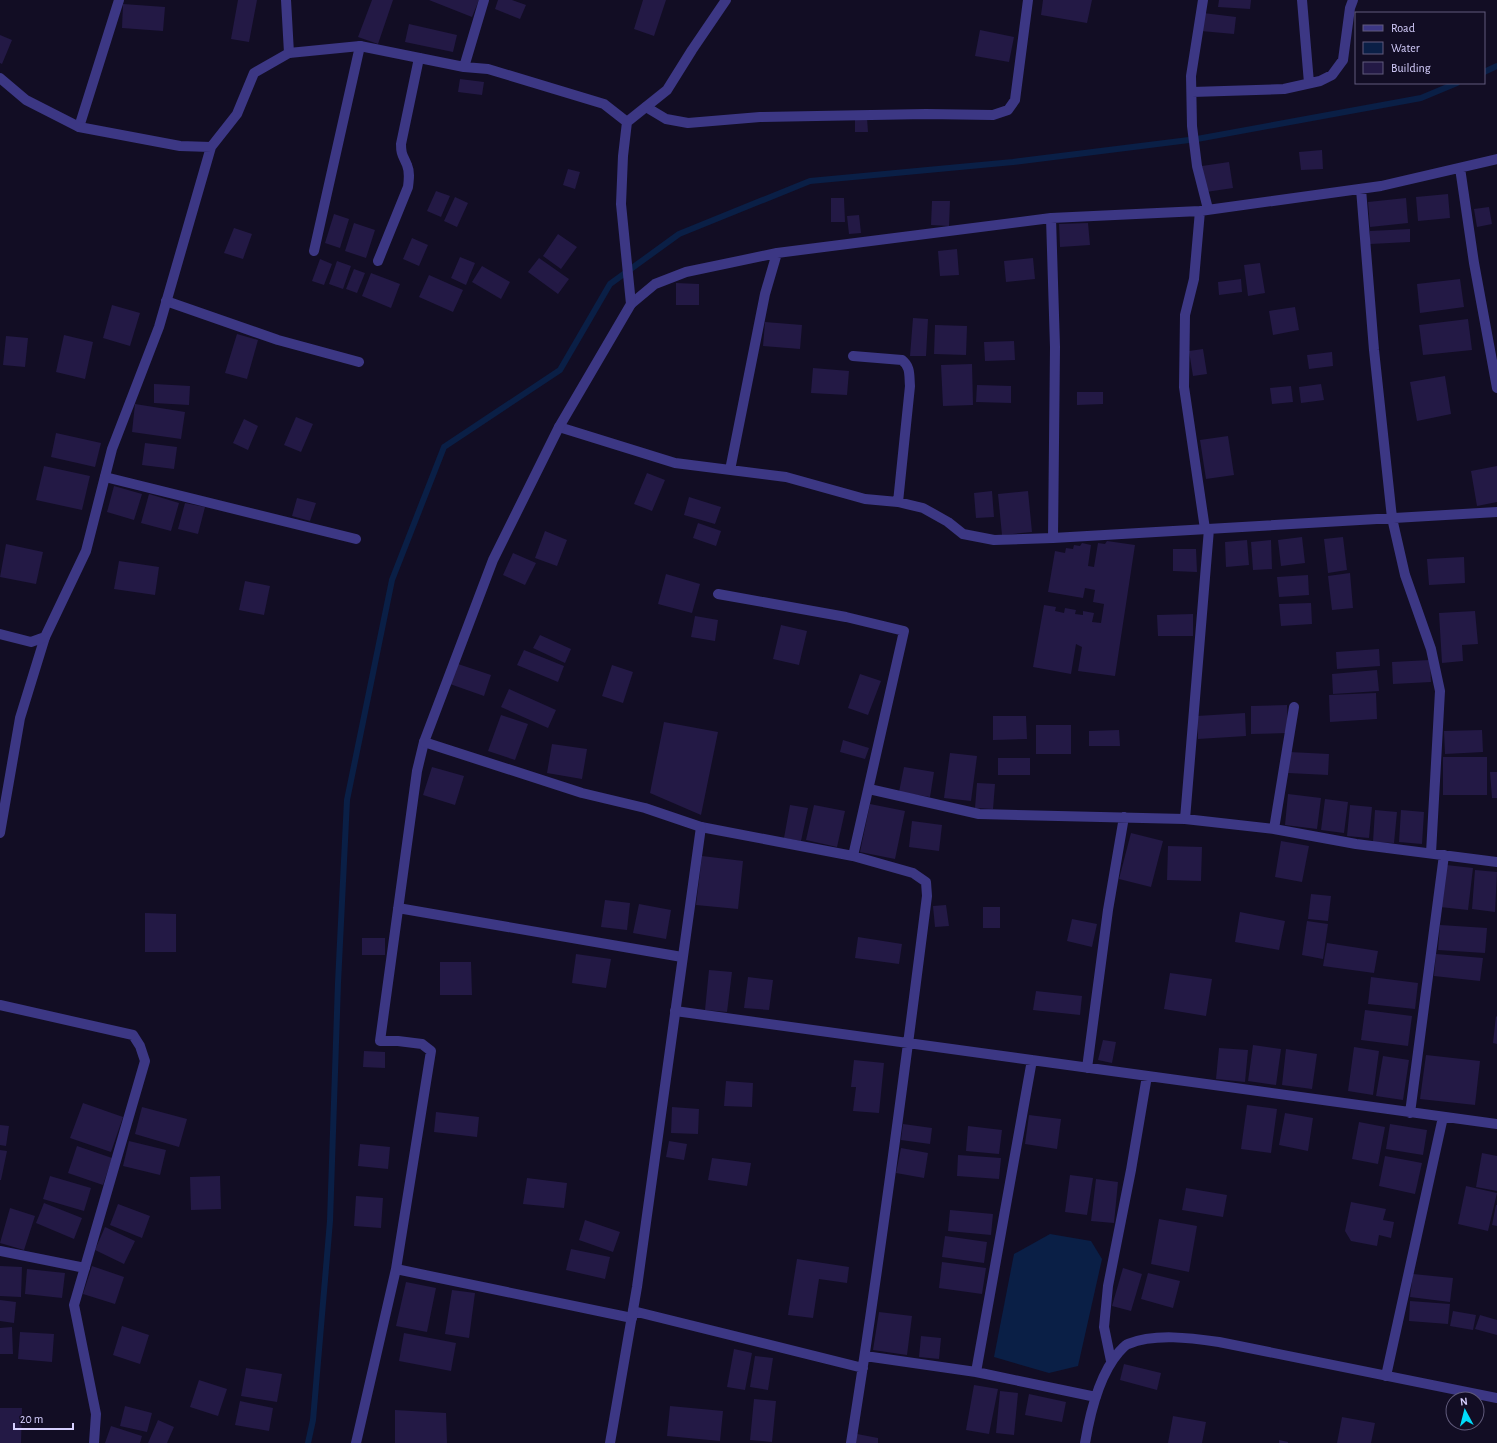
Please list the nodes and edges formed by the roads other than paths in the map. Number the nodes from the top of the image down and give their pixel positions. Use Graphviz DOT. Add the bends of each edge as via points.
graph roads {
  1 [pos="119,0"];
  2 [pos="286,0"];
  3 [pos="484,0"];
  4 [pos="726,0"];
  5 [pos="1028,0"];
  6 [pos="1203,0"];
  7 [pos="1302,0"];
  8 [pos="1353,0"];
  9 [pos="360,46"];
  10 [pos="288,53"];
  11 [pos="419,58"];
  12 [pos="464,66"];
  13 [pos="0,78"];
  14 [pos="1309,83"];
  15 [pos="1192,92"];
  16 [pos="646,107"];
  17 [pos="627,122"];
  18 [pos="79,127"];
  19 [pos="211,147"];
  20 [pos="1497,159"];
  21 [pos="1460,168"];
  22 [pos="1361,189"];
  23 [pos="1204,210"];
  24 [pos="1051,218"];
  25 [pos="314,252"];
  26 [pos="777,253"];
  27 [pos="378,261"];
  28 [pos="166,301"];
  29 [pos="631,304"];
  30 [pos="854,356"];
  31 [pos="359,362"];
  32 [pos="1497,388"];
  33 [pos="559,427"];
  34 [pos="730,470"];
  35 [pos="105,477"];
  36 [pos="898,502"];
  37 [pos="1497,512"];
  38 [pos="1392,518"];
  39 [pos="1207,529"];
  40 [pos="1054,538"];
  41 [pos="356,539"];
  42 [pos="718,594"];
  43 [pos="0,634"];
  44 [pos="46,637"];
  45 [pos="1294,707"];
  46 [pos="424,742"];
  47 [pos="869,789"];
  48 [pos="1124,817"];
  49 [pos="1185,819"];
  50 [pos="701,827"];
  51 [pos="1274,829"];
  52 [pos="0,833"];
  53 [pos="1431,853"];
  54 [pos="1444,855"];
  55 [pos="853,856"];
  56 [pos="1497,862"];
  57 [pos="398,908"];
  58 [pos="682,957"];
  59 [pos="0,1005"];
  60 [pos="675,1011"];
  61 [pos="909,1043"];
  62 [pos="1032,1060"];
  63 [pos="1087,1068"];
  64 [pos="1147,1076"];
  65 [pos="1410,1113"];
  66 [pos="1443,1117"];
  67 [pos="1497,1124"];
  68 [pos="0,1251"];
  69 [pos="86,1268"];
  70 [pos="396,1269"];
  71 [pos="632,1314"];
  72 [pos="865,1356"];
  73 [pos="1111,1361"];
  74 [pos="863,1368"];
  75 [pos="976,1372"];
  76 [pos="1386,1376"];
  77 [pos="1096,1397"];
  78 [pos="1497,1398"];
  79 [pos="94,1443"];
  80 [pos="356,1443"];
  81 [pos="610,1443"];
  82 [pos="851,1443"];
  83 [pos="1085,1443"];
  1 -- 18 [label="street"];
  2 -- 10 [label="street"];
  3 -- 12 [label="street"];
  4 -- 16 [label="street" via="667,90"];
  5 -- 16 [label="street" via="1015,100 1008,110 993,115 760,117 688,123 666,119"];
  6 -- 15 [label="street"];
  7 -- 14 [label="street"];
  8 -- 14 [label="street" via="1343,60 1332,75"];
  9 -- 10 [label="street"];
  9 -- 11 [label="street"];
  9 -- 25 [label="street"];
  10 -- 19 [label="street" via="254,73 237,114"];
  11 -- 12 [label="street"];
  11 -- 27 [label="street" via="401,144 401,154 409,174 408,187"];
  12 -- 17 [label="street" via="488,69 604,104"];
  13 -- 18 [label="street" via="26,100"];
  14 -- 15 [label="street" via="1284,89"];
  15 -- 23 [label="street" via="1192,126"];
  16 -- 17 [label="street"];
  17 -- 29 [label="street" via="621,204"];
  18 -- 19 [label="street" via="180,146"];
  19 -- 28 [label="street"];
  20 -- 21 [label="street"];
  21 -- 22 [label="street"];
  21 -- 32 [label="street"];
  22 -- 23 [label="street"];
  22 -- 38 [label="street" via="1374,350"];
  23 -- 24 [label="street"];
  23 -- 39 [label="street" via="1194,279 1185,315 1184,387"];
  24 -- 26 [label="street"];
  24 -- 40 [label="street" via="1055,347"];
  26 -- 29 [label="street" via="686,272 656,284"];
  26 -- 34 [label="street" via="765,294"];
  28 -- 31 [label="street" via="278,340"];
  28 -- 35 [label="street" via="159,327 112,449"];
  29 -- 33 [label="street"];
  30 -- 36 [label="street" via="902,360 907,364 910,386"];
  33 -- 34 [label="street" via="675,463"];
  33 -- 46 [label="street" via="493,560"];
  34 -- 36 [label="street" via="786,477 865,499"];
  35 -- 41 [label="street"];
  35 -- 44 [label="street" via="86,551"];
  36 -- 40 [label="street" via="923,508 948,522 962,534 994,540"];
  37 -- 38 [label="street"];
  38 -- 39 [label="street"];
  38 -- 53 [label="street" via="1405,575 1431,648 1440,691"];
  39 -- 40 [label="street"];
  39 -- 49 [label="street"];
  42 -- 47 [label="street" via="846,616 904,631"];
  43 -- 44 [label="street" via="30,642"];
  44 -- 52 [label="street" via="20,718"];
  45 -- 51 [label="street"];
  46 -- 50 [label="street" via="582,793 645,808"];
  46 -- 57 [label="street" via="417,771"];
  47 -- 48 [label="street" via="978,814"];
  47 -- 55 [label="street"];
  48 -- 49 [label="street"];
  48 -- 63 [label="street" via="1108,910"];
  49 -- 51 [label="street"];
  50 -- 55 [label="street"];
  50 -- 58 [label="street"];
  51 -- 53 [label="street" via="1356,844"];
  53 -- 54 [label="street"];
  54 -- 56 [label="street"];
  54 -- 65 [label="street"];
  55 -- 61 [label="street" via="913,873 926,882 927,896"];
  57 -- 58 [label="street"];
  57 -- 70 [label="street" via="380,1040 422,1044 431,1051"];
  58 -- 60 [label="street"];
  59 -- 69 [label="street" via="133,1035 140,1046 144,1061"];
  60 -- 61 [label="street"];
  60 -- 71 [label="street"];
  61 -- 62 [label="street"];
  61 -- 72 [label="street"];
  62 -- 63 [label="street"];
  62 -- 75 [label="street"];
  63 -- 64 [label="street"];
  64 -- 65 [label="street"];
  64 -- 73 [label="street" via="1108,1286 1104,1327"];
  65 -- 66 [label="street"];
  66 -- 67 [label="street"];
  66 -- 76 [label="street"];
  68 -- 69 [label="street"];
  69 -- 79 [label="street" via="74,1305 96,1414"];
  70 -- 71 [label="street"];
  70 -- 80 [label="street"];
  71 -- 74 [label="street"];
  71 -- 81 [label="street"];
  72 -- 74 [label="street"];
  72 -- 75 [label="street"];
  73 -- 76 [label="street" via="1126,1344 1149,1339 1181,1337 1220,1342"];
  73 -- 77 [label="street"];
  74 -- 82 [label="street"];
  75 -- 77 [label="street"];
  76 -- 78 [label="street"];
  77 -- 83 [label="street"];
}
